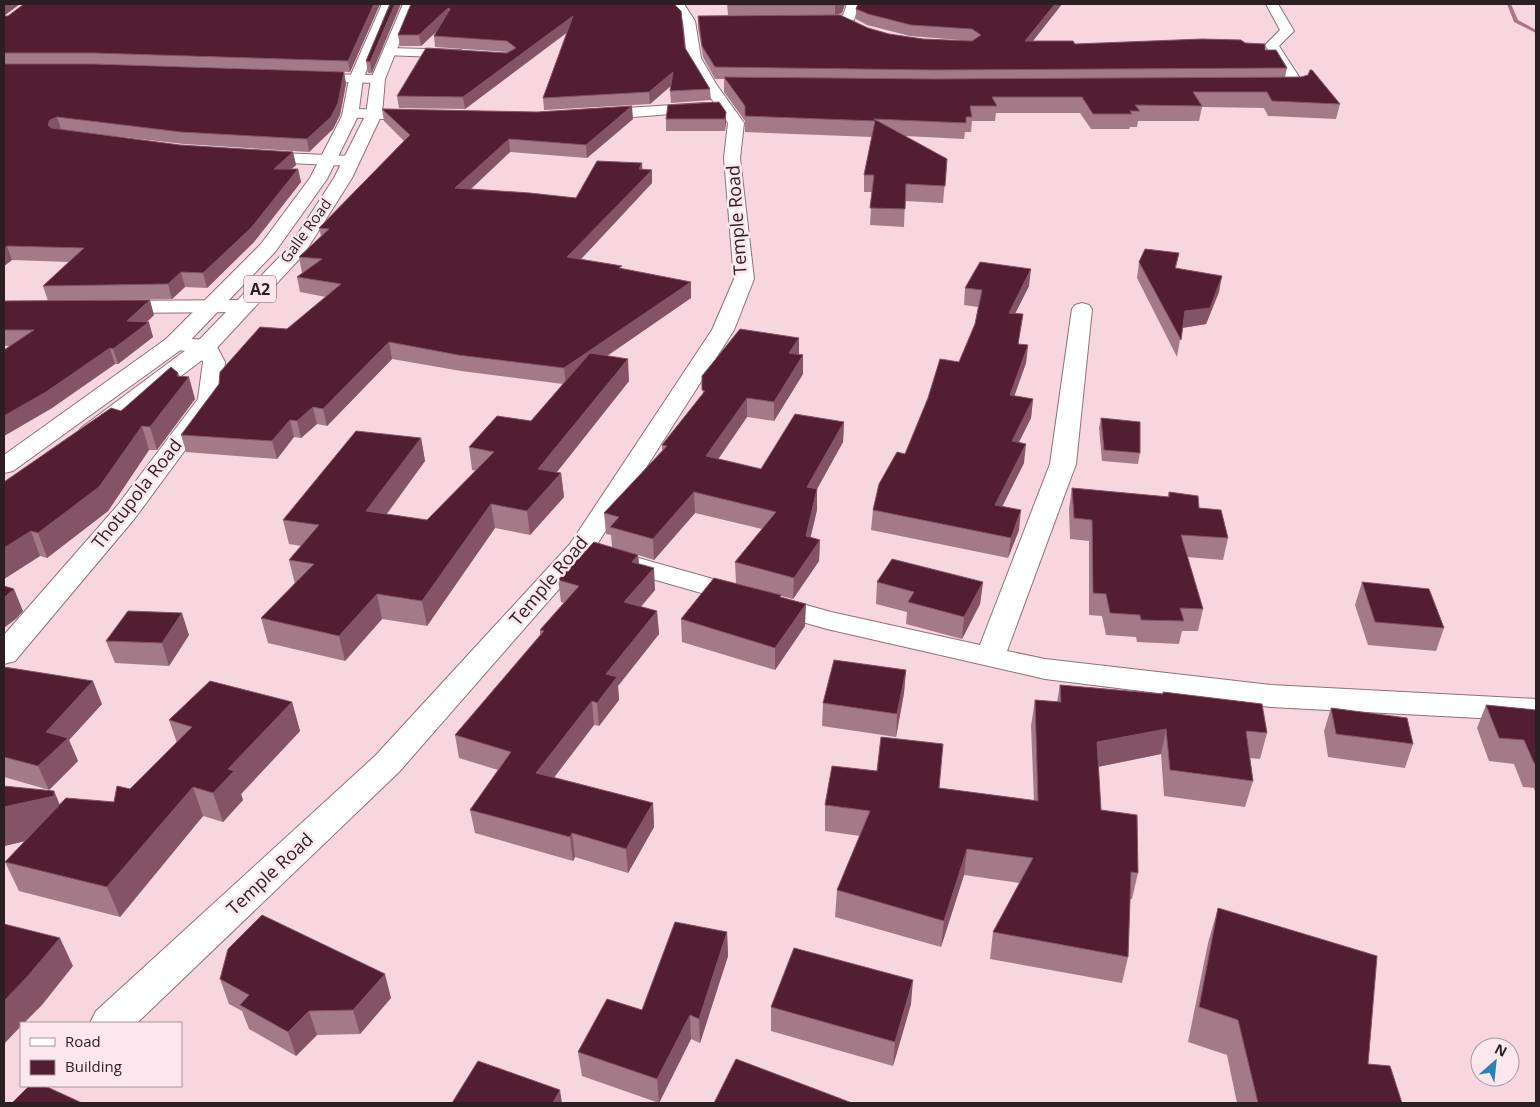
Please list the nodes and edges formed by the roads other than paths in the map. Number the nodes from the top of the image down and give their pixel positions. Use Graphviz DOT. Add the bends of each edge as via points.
graph roads {
  1 [pos="388,4"];
  2 [pos="409,4"];
  3 [pos="853,4"];
  4 [pos="1272,4"];
  5 [pos="688,15"];
  6 [pos="797,21"];
  7 [pos="390,52"];
  8 [pos="470,55"];
  9 [pos="290,78"];
  10 [pos="356,79"];
  11 [pos="378,80"];
  12 [pos="1278,86"];
  13 [pos="721,92"];
  14 [pos="351,114"];
  15 [pos="374,114"];
  16 [pos="420,115"];
  17 [pos="579,116"];
  18 [pos="241,156"];
  19 [pos="327,160"];
  20 [pos="351,162"];
  21 [pos="211,306"];
  22 [pos="244,306"];
  23 [pos="93,308"];
  24 [pos="1082,309"];
  25 [pos="174,344"];
  26 [pos="206,346"];
  27 [pos="72,446"];
  28 [pos="4,466"];
  29 [pos="580,549"];
  30 [pos="4,654"];
  31 [pos="990,657"];
  32 [pos="1536,710"];
  33 [pos="111,1022"];
  1 -- 10 [label="main road, Galle Road / A2"];
  2 -- 7 [label="main road, Galle Road / A2"];
  3 -- 6 [label="main road" via="848,24"];
  4 -- 12 [label="main road" via="1287,31 1272,45 1298,86"];
  5 -- 13 [label="main road, Temple Road" via="694,58"];
  7 -- 8 [label="main road"];
  7 -- 11 [label="main road, Galle Road / A2"];
  9 -- 10 [label="main road"];
  10 -- 11 [label="main road"];
  10 -- 14 [label="main road, Galle Road / A2"];
  11 -- 15 [label="main road, Galle Road / A2"];
  13 -- 17 [label="main road"];
  13 -- 29 [label="main road, Temple Road" via="736,123 732,158 744,279 723,330"];
  14 -- 15 [label="main road"];
  14 -- 19 [label="main road, Galle Road / A2"];
  15 -- 16 [label="main road"];
  15 -- 20 [label="main road, Galle Road / A2"];
  18 -- 19 [label="main road"];
  19 -- 20 [label="main road"];
  19 -- 21 [label="main road, Galle Road / A2" via="318,178 268,248"];
  20 -- 22 [label="main road, Galle Road / A2" via="297,250"];
  21 -- 22 [label="main road"];
  21 -- 23 [label="main road"];
  21 -- 25 [label="main road, Galle Road / A2"];
  22 -- 26 [label="main road, Galle Road / A2"];
  24 -- 31 [label="main road" via="1063,464"];
  25 -- 26 [label="main road"];
  25 -- 28 [label="main road, Galle Road / A2"];
  26 -- 27 [label="main road, Galle Road / A2"];
  26 -- 30 [label="main road, Thotupola Road" via="214,362 210,400 126,512"];
  29 -- 31 [label="main road" via="827,620"];
  29 -- 33 [label="main road, Temple Road" via="388,764"];
  31 -- 32 [label="main road" via="1046,669 1271,696"];
}
